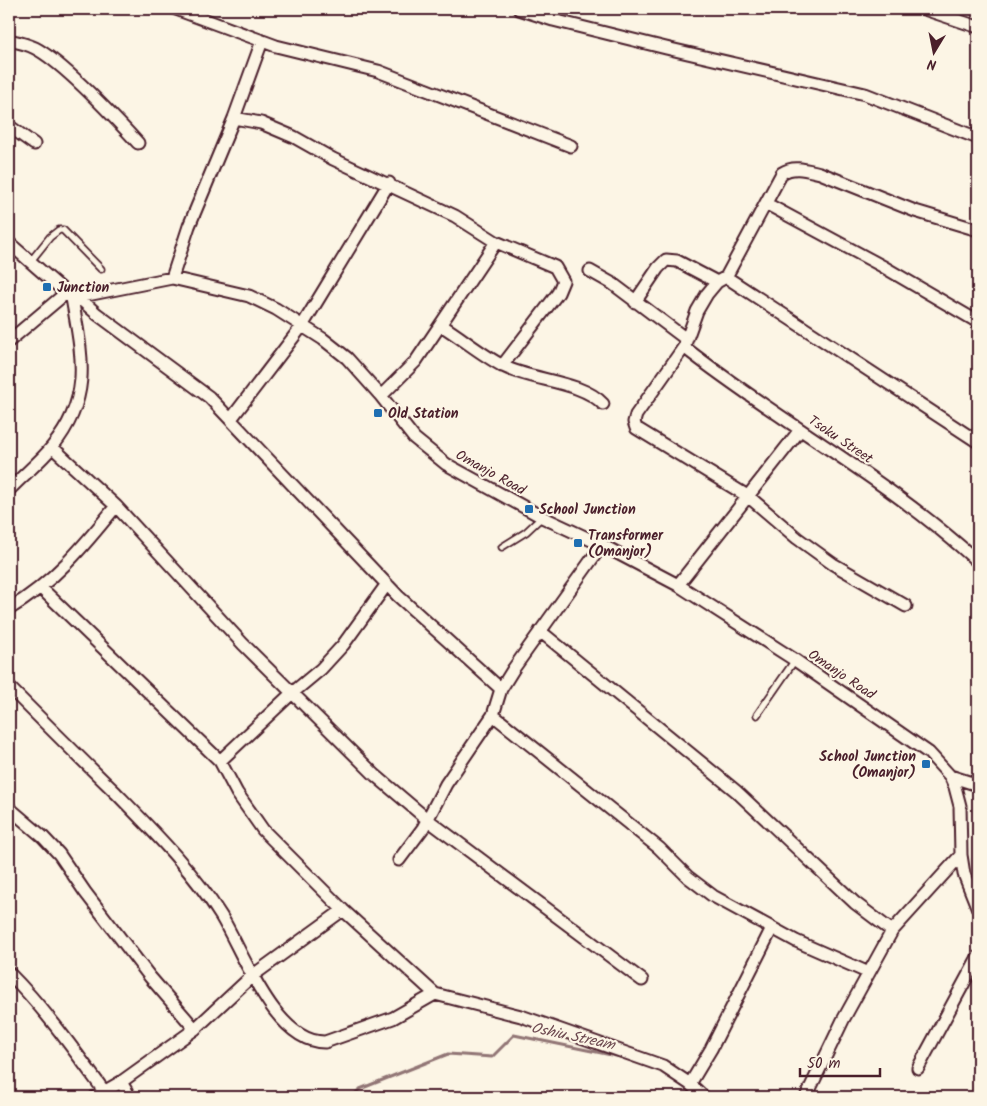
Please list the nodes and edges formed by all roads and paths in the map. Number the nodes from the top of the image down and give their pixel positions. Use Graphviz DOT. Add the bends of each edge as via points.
graph roads {
  1 [pos="176,9"];
  2 [pos="519,9"];
  3 [pos="924,9"];
  4 [pos="978,27"];
  5 [pos="9,40"];
  6 [pos="262,41"];
  7 [pos="234,118"];
  8 [pos="9,126"];
  9 [pos="978,138"];
  10 [pos="138,143"];
  11 [pos="34,144"];
  12 [pos="571,146"];
  13 [pos="389,183"];
  14 [pos="767,204"];
  15 [pos="978,230"];
  16 [pos="496,242"];
  17 [pos="9,243"];
  18 [pos="30,262"];
  19 [pos="100,269"];
  20 [pos="590,271"];
  21 [pos="172,278"];
  22 [pos="722,279"];
  23 [pos="72,296"];
  24 [pos="635,302"];
  25 [pos="978,322"];
  26 [pos="441,325"];
  27 [pos="302,326"];
  28 [pos="9,341"];
  29 [pos="685,343"];
  30 [pos="502,366"];
  31 [pos="381,396"];
  32 [pos="604,404"];
  33 [pos="231,419"];
  34 [pos="800,430"];
  35 [pos="978,442"];
  36 [pos="52,447"];
  37 [pos="9,490"];
  38 [pos="749,497"];
  39 [pos="116,506"];
  40 [pos="542,517"];
  41 [pos="602,545"];
  42 [pos="502,547"];
  43 [pos="978,562"];
  44 [pos="387,584"];
  45 [pos="678,585"];
  46 [pos="41,588"];
  47 [pos="906,606"];
  48 [pos="9,609"];
  49 [pos="540,631"];
  50 [pos="795,660"];
  51 [pos="9,687"];
  52 [pos="501,690"];
  53 [pos="291,694"];
  54 [pos="493,715"];
  55 [pos="757,715"];
  56 [pos="220,760"];
  57 [pos="950,776"];
  58 [pos="978,785"];
  59 [pos="9,808"];
  60 [pos="428,820"];
  61 [pos="961,854"];
  62 [pos="399,860"];
  63 [pos="978,909"];
  64 [pos="343,910"];
  65 [pos="772,928"];
  66 [pos="892,931"];
  67 [pos="978,957"];
  68 [pos="9,973"];
  69 [pos="869,973"];
  70 [pos="252,976"];
  71 [pos="642,980"];
  72 [pos="435,994"];
  73 [pos="195,1029"];
  74 [pos="918,1068"];
  75 [pos="121,1082"];
  76 [pos="690,1084"];
  77 [pos="99,1094"];
  78 [pos="130,1097"];
  79 [pos="704,1097"];
  80 [pos="806,1097"];
  1 -- 6 [label="street"];
  2 -- 9 [label="street" via="666,48 865,94"];
  3 -- 4 [label="street"];
  5 -- 10 [label="street" via="36,49 48,57"];
  6 -- 7 [label="street"];
  6 -- 12 [label="street" via="378,71"];
  7 -- 13 [label="street" via="261,123"];
  7 -- 21 [label="street" via="189,226"];
  8 -- 11 [label="street"];
  13 -- 16 [label="street" via="475,226"];
  13 -- 27 [label="street"];
  14 -- 15 [label="street" via="782,174 794,168"];
  14 -- 22 [label="street"];
  14 -- 25 [label="street"];
  16 -- 26 [label="street"];
  16 -- 30 [label="street" via="555,267 563,281 558,293"];
  17 -- 18 [label="street"];
  18 -- 19 [label="lane" via="50,237 62,230"];
  18 -- 23 [label="street"];
  20 -- 24 [label="street, Tsoku Street"];
  21 -- 23 [label="street, Omanjo Road"];
  21 -- 27 [label="street, Omanjo Road" via="249,296 276,308"];
  22 -- 24 [label="street" via="677,261 666,260"];
  22 -- 29 [label="street" via="697,311"];
  22 -- 35 [label="street"];
  23 -- 28 [label="street"];
  23 -- 33 [label="street" via="209,397"];
  23 -- 36 [label="street" via="82,381 77,405"];
  24 -- 29 [label="street, Tsoku Street"];
  26 -- 30 [label="street"];
  26 -- 31 [label="street" via="416,361"];
  27 -- 31 [label="street, Omanjo Road" via="347,358"];
  27 -- 33 [label="street"];
  29 -- 34 [label="street, Tsoku Street" via="716,372"];
  29 -- 38 [label="street" via="636,415 636,428"];
  30 -- 32 [label="street" via="591,394"];
  31 -- 40 [label="street, Omanjo Road" via="414,438 446,464"];
  33 -- 44 [label="street"];
  34 -- 38 [label="street"];
  34 -- 43 [label="street, Tsoku Street" via="884,486"];
  36 -- 37 [label="street"];
  36 -- 39 [label="street"];
  38 -- 45 [label="street"];
  38 -- 47 [label="street" via="796,538"];
  39 -- 46 [label="street" via="80,551"];
  39 -- 53 [label="street"];
  40 -- 41 [label="street, Omanjo Road"];
  40 -- 42 [label="lane"];
  41 -- 45 [label="street, Omanjo Road"];
  41 -- 49 [label="street"];
  44 -- 52 [label="street"];
  44 -- 53 [label="street" via="343,646 321,670"];
  45 -- 50 [label="street, Omanjo Road"];
  46 -- 48 [label="street"];
  46 -- 56 [label="street"];
  49 -- 52 [label="street"];
  49 -- 66 [label="street" via="736,791 855,902"];
  50 -- 55 [label="lane"];
  50 -- 57 [label="street, Omanjo Road" via="929,754"];
  51 -- 70 [label="street" via="148,826 197,882 226,925"];
  52 -- 54 [label="street"];
  53 -- 56 [label="street"];
  53 -- 60 [label="street" via="375,775"];
  54 -- 60 [label="street" via="446,784"];
  54 -- 65 [label="street" via="659,848 688,877 713,896"];
  56 -- 64 [label="street" via="237,793 263,830"];
  57 -- 58 [label="street"];
  57 -- 61 [label="street, Omanjo Road" via="960,806"];
  59 -- 73 [label="street" via="60,854 150,977"];
  60 -- 62 [label="street"];
  60 -- 71 [label="street"];
  61 -- 63 [label="street, Omanjo Road" via="964,874"];
  61 -- 66 [label="street"];
  64 -- 70 [label="street"];
  64 -- 72 [label="street"];
  65 -- 69 [label="street"];
  65 -- 76 [label="street"];
  66 -- 69 [label="street"];
  67 -- 74 [label="street"];
  68 -- 77 [label="street" via="58,1027"];
  69 -- 80 [label="street"];
  70 -- 72 [label="street" via="284,1020 314,1042 325,1042 393,1018"];
  70 -- 73 [label="street"];
  72 -- 76 [label="street" via="521,1016 644,1059 663,1066"];
  73 -- 75 [label="street"];
  75 -- 77 [label="street"];
  75 -- 78 [label="street"];
  76 -- 79 [label="street"];
}
